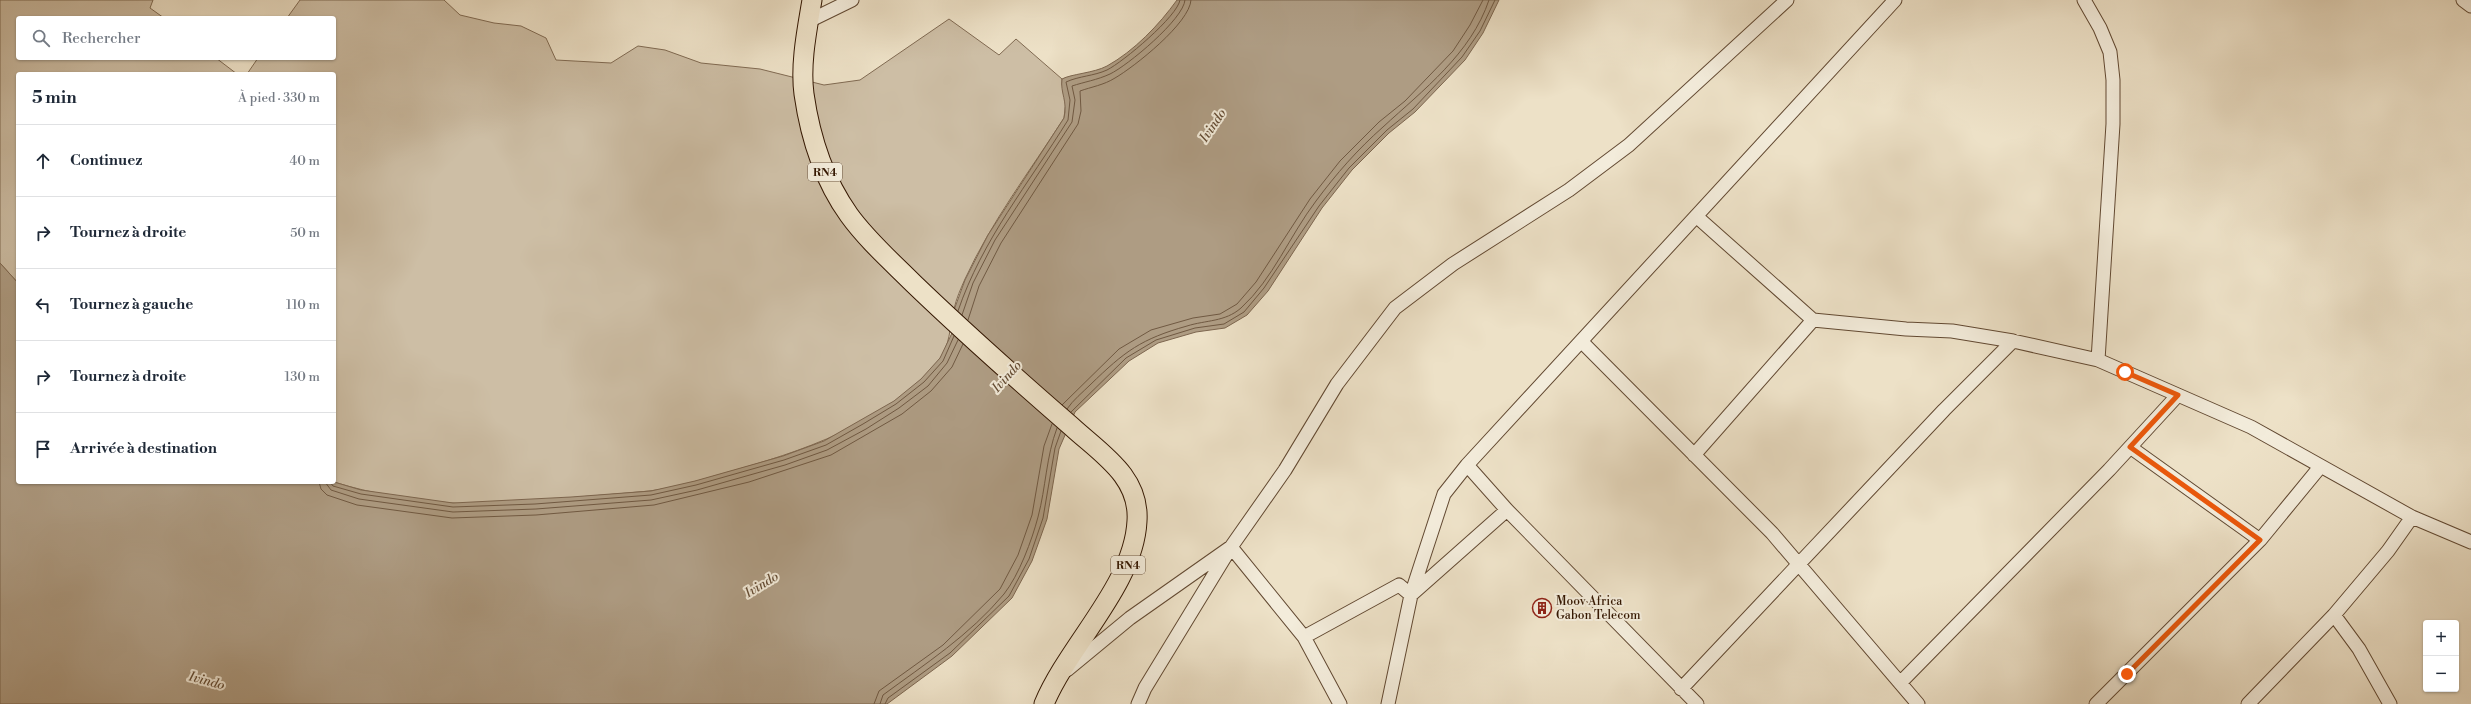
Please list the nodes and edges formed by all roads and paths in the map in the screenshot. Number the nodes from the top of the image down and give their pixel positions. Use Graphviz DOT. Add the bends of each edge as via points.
graph roads {
  1 [pos="812,0"];
  2 [pos="852,0"];
  3 [pos="1786,0"];
  4 [pos="1895,0"];
  5 [pos="2084,0"];
  6 [pos="2463,0"];
  7 [pos="2471,6"];
  8 [pos="809,21"];
  9 [pos="1696,216"];
  10 [pos="1813,320"];
  11 [pos="1581,341"];
  12 [pos="2013,341"];
  13 [pos="2098,360"];
  14 [pos="2178,395"];
  15 [pos="2130,447"];
  16 [pos="1694,455"];
  17 [pos="1467,465"];
  18 [pos="2320,467"];
  19 [pos="1507,510"];
  20 [pos="2412,517"];
  21 [pos="2260,540"];
  22 [pos="2471,542"];
  23 [pos="1231,547"];
  24 [pos="1799,565"];
  25 [pos="1411,595"];
  26 [pos="2334,615"];
  27 [pos="1304,637"];
  28 [pos="1055,679"];
  29 [pos="1901,682"];
  30 [pos="1681,689"];
  31 [pos="1034,704"];
  32 [pos="1044,704"];
  33 [pos="1138,704"];
  34 [pos="1340,704"];
  35 [pos="1388,704"];
  36 [pos="1696,704"];
  37 [pos="1918,704"];
  38 [pos="2096,704"];
  39 [pos="2248,704"];
  40 [pos="2390,704"];
  1 -- 8 [label="highway, RN4"];
  2 -- 8 [label="street"];
  3 -- 23 [label="street" via="1630,145 1569,190 1453,264 1395,308 1337,384 1285,470"];
  4 -- 9 [label="street"];
  5 -- 13 [label="street" via="2110,52 2113,80 2113,124"];
  6 -- 7 [label="street"];
  8 -- 28 [label="highway, RN4" via="804,49 803,92 811,132 821,163 849,215 885,256 937,306 1111,459 1124,474 1134,498 1138,519 1130,561"];
  9 -- 10 [label="street"];
  9 -- 11 [label="street"];
  10 -- 12 [label="street" via="1906,330 1952,331"];
  10 -- 16 [label="street"];
  11 -- 16 [label="street"];
  11 -- 17 [label="street"];
  12 -- 13 [label="street"];
  12 -- 24 [label="street" via="1944,410"];
  13 -- 14 [label="street"];
  14 -- 15 [label="street"];
  14 -- 18 [label="street" via="2252,427"];
  15 -- 21 [label="street"];
  15 -- 29 [label="street"];
  16 -- 24 [label="street" via="1772,533"];
  17 -- 19 [label="street"];
  17 -- 25 [label="street" via="1444,494"];
  18 -- 20 [label="street"];
  18 -- 21 [label="street"];
  19 -- 25 [label="street"];
  19 -- 30 [label="street"];
  20 -- 22 [label="street"];
  20 -- 26 [label="street" via="2388,551"];
  21 -- 38 [label="street"];
  23 -- 27 [label="street"];
  23 -- 28 [label="street" via="1130,618"];
  23 -- 33 [label="street" via="1144,688"];
  24 -- 29 [label="street"];
  24 -- 30 [label="street"];
  25 -- 27 [label="street" via="1399,585"];
  25 -- 35 [label="street"];
  26 -- 39 [label="street"];
  26 -- 40 [label="street" via="2359,649"];
  27 -- 34 [label="street"];
  28 -- 31 [label="street"];
  28 -- 32 [label="highway, RN4"];
  29 -- 37 [label="street"];
  30 -- 36 [label="street"];
}
